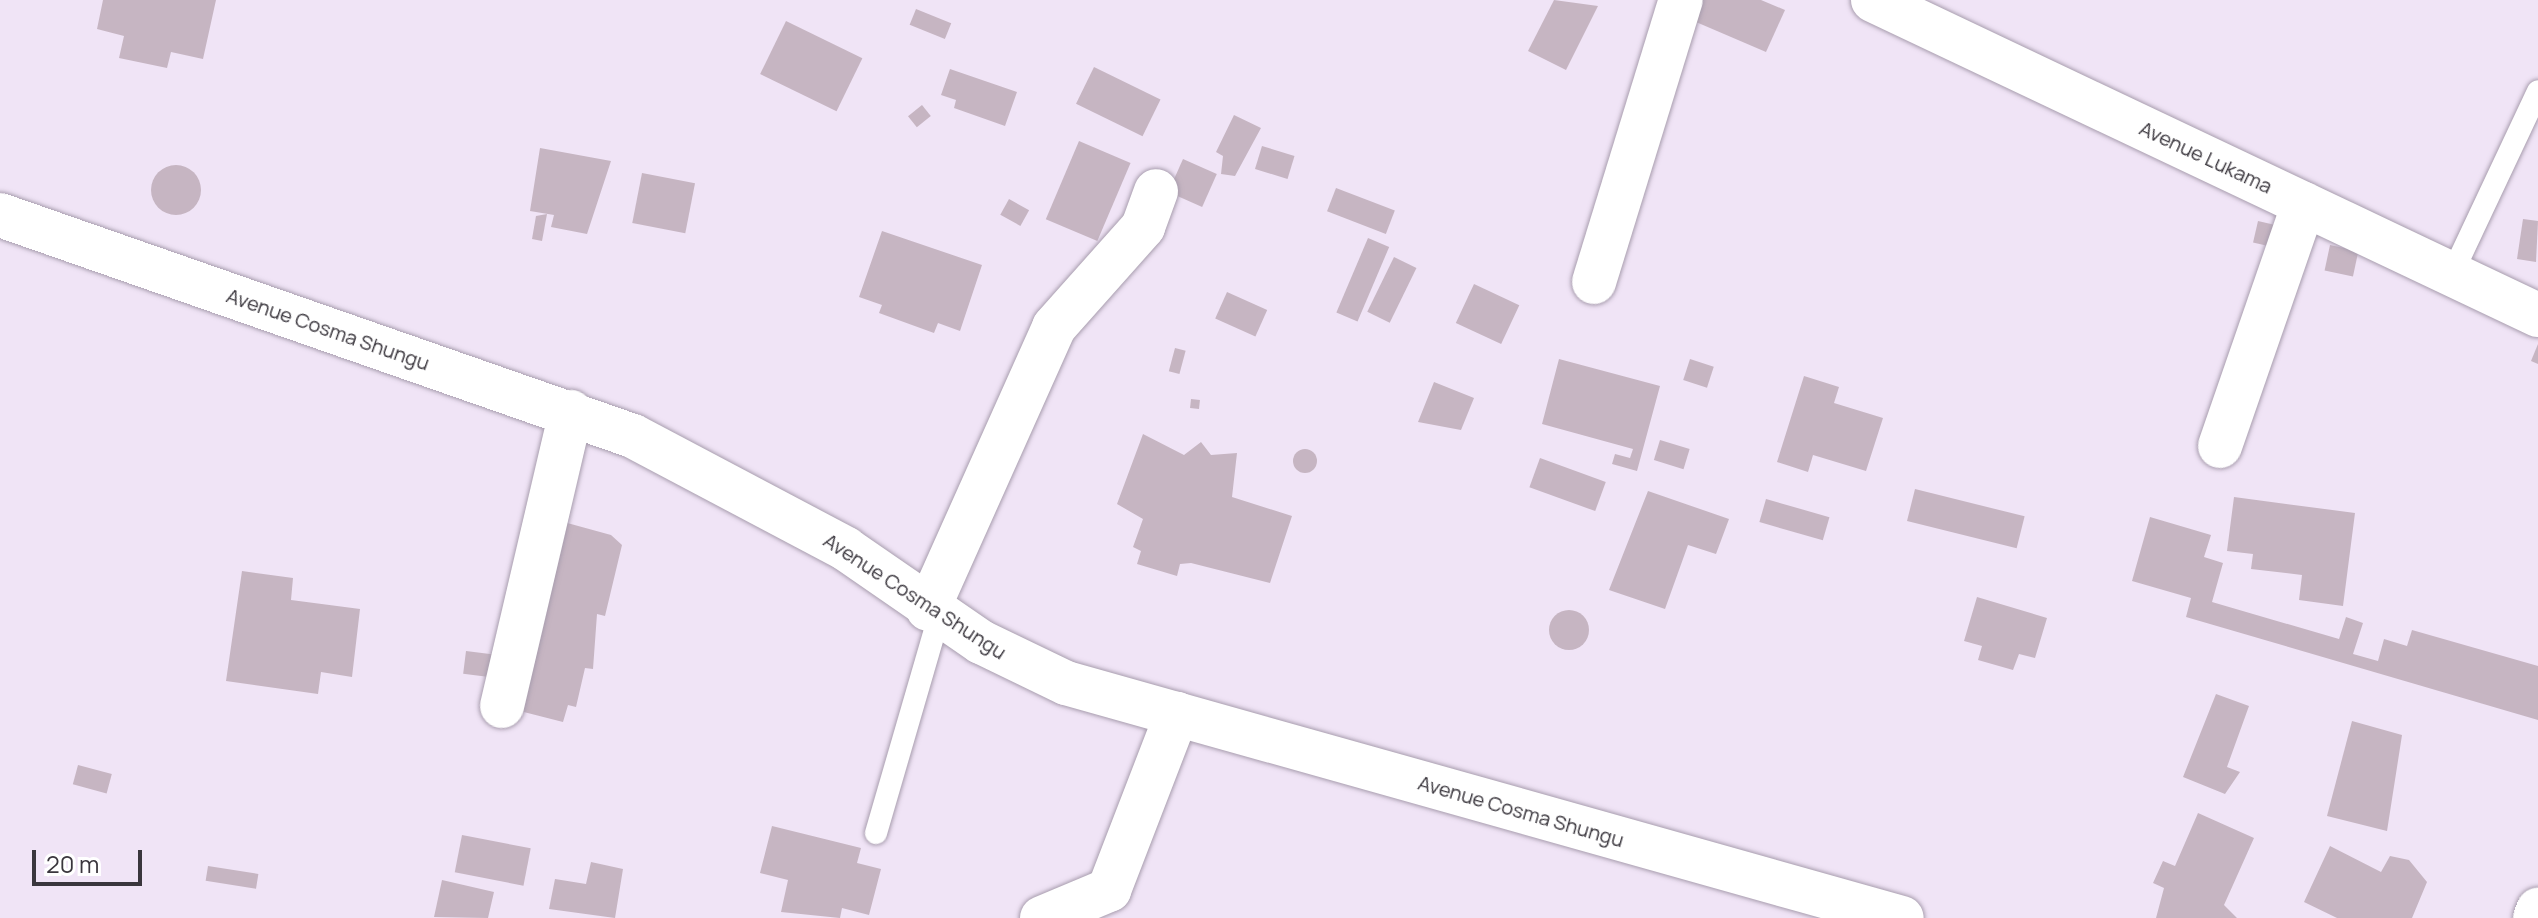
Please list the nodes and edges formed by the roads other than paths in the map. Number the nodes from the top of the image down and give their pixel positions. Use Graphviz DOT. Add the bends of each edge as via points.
graph roads {
  1 [pos="1681,0"];
  2 [pos="1873,0"];
  3 [pos="2538,91"];
  4 [pos="1156,191"];
  5 [pos="2304,204"];
  6 [pos="0,215"];
  7 [pos="2452,274"];
  8 [pos="1594,282"];
  9 [pos="2538,315"];
  10 [pos="571,412"];
  11 [pos="2220,446"];
  12 [pos="934,613"];
  13 [pos="502,706"];
  14 [pos="1177,714"];
  15 [pos="876,833"];
  16 [pos="1824,908"];
  17 [pos="2538,910"];
  18 [pos="1042,918"];
  19 [pos="1902,918"];
  20 [pos="2535,918"];
  1 -- 8 [label="street"];
  2 -- 5 [label="street, Avenue Lukama"];
  3 -- 7 [label="lane"];
  4 -- 12 [label="street" via="1143,227 1054,327"];
  5 -- 7 [label="street, Avenue Lukama"];
  5 -- 11 [label="street"];
  6 -- 10 [label="street, Avenue Cosma Shungu"];
  7 -- 9 [label="street, Avenue Lukama"];
  10 -- 12 [label="street, Avenue Cosma Shungu" via="633,436 846,549"];
  10 -- 13 [label="street"];
  12 -- 14 [label="street, Avenue Cosma Shungu" via="1066,683"];
  12 -- 15 [label="lane"];
  14 -- 16 [label="street, Avenue Cosma Shungu"];
  14 -- 18 [label="street" via="1109,890"];
  16 -- 19 [label="street, Avenue Cosma Shungu"];
  17 -- 20 [label="street"];
}
